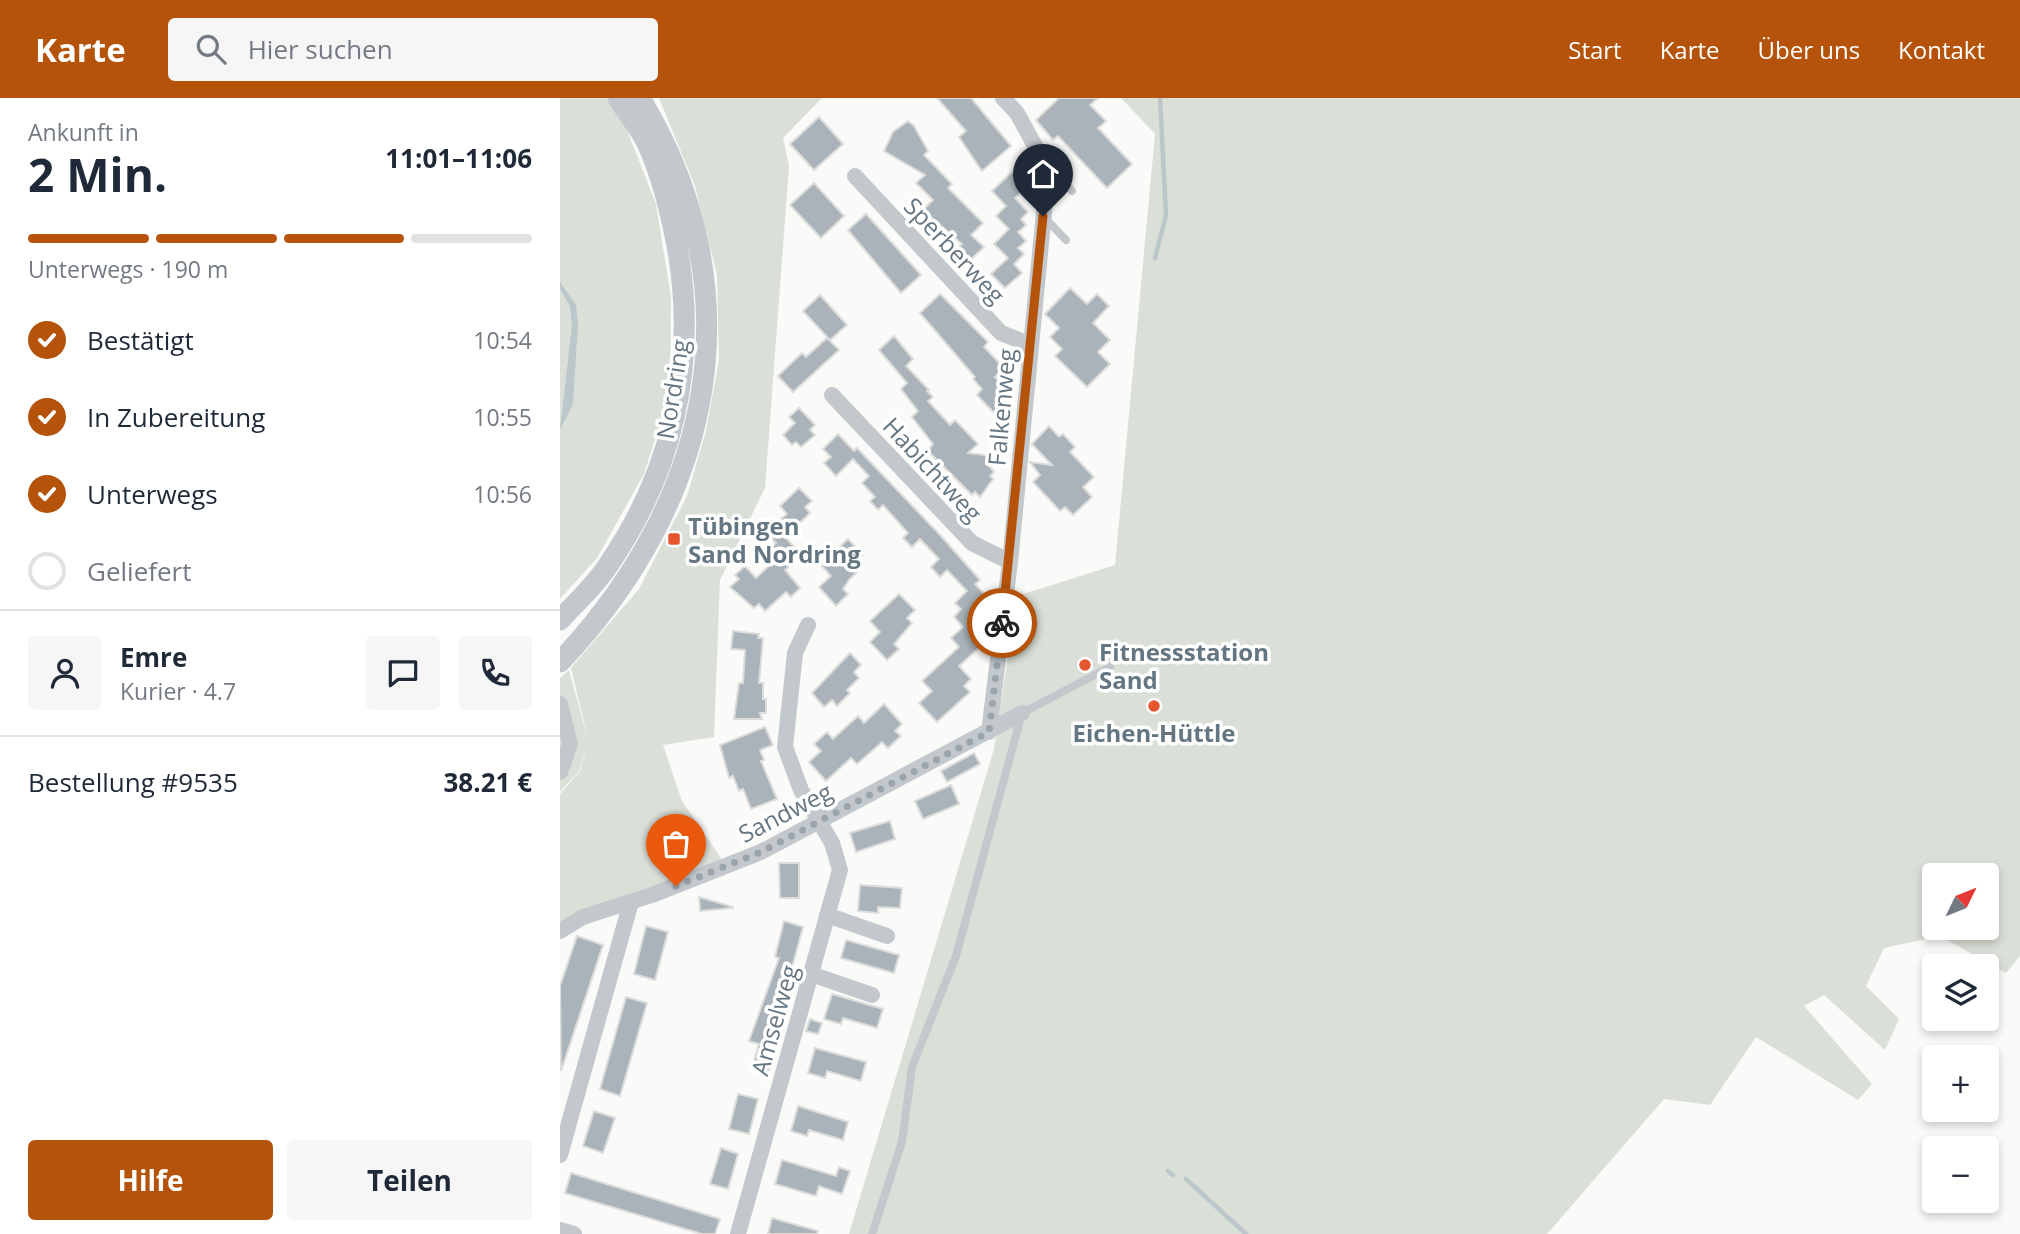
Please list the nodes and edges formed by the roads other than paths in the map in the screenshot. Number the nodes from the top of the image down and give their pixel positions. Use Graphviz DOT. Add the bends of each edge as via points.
graph roads {
  1 [pos="618,98"];
  2 [pos="640,98"];
  3 [pos="1003,98"];
  4 [pos="1041,157"];
  5 [pos="855,176"];
  6 [pos="1072,191"];
  7 [pos="1043,216"];
  8 [pos="1066,240"];
  9 [pos="1029,344"];
  10 [pos="832,395"];
  11 [pos="1010,562"];
  12 [pos="560,620"];
  13 [pos="808,625"];
  14 [pos="560,662"];
  15 [pos="1110,667"];
  16 [pos="560,704"];
  17 [pos="1022,713"];
  18 [pos="562,723"];
  19 [pos="989,732"];
  20 [pos="560,772"];
  21 [pos="819,821"];
  22 [pos="631,902"];
  23 [pos="827,915"];
  24 [pos="560,931"];
  25 [pos="887,936"];
  26 [pos="811,974"];
  27 [pos="872,995"];
  28 [pos="560,1155"];
  29 [pos="560,1230"];
  30 [pos="574,1234"];
  31 [pos="738,1234"];
  32 [pos="872,1234"];
  1 -- 12 [label="street, Nordring" via="646,142 669,205 683,277 686,338 681,393 667,446 642,507 608,566"];
  2 -- 14 [label="street, Nordring" via="661,133 688,198 705,275 708,337 703,391 688,451 662,520 627,581"];
  3 -- 4 [label="street, Falkenweg" via="1017,113"];
  4 -- 6 [label="lane"];
  4 -- 7 [label="street, Falkenweg"];
  5 -- 9 [label="street, Sperberweg" via="1001,333"];
  7 -- 8 [label="lane"];
  7 -- 9 [label="street, Falkenweg"];
  9 -- 11 [label="street, Falkenweg"];
  10 -- 11 [label="street, Habichtweg" via="972,542"];
  11 -- 19 [label="street, Falkenweg"];
  13 -- 21 [label="street, Amselweg" via="794,653 785,747"];
  15 -- 17 [label="lane"];
  16 -- 18 [label="street"];
  17 -- 19 [label="street, Sandweg"];
  17 -- 32 [label="lane" via="956,956 912,1067 902,1142"];
  18 -- 20 [label="street" via="570,744"];
  19 -- 21 [label="street, Sandweg"];
  21 -- 22 [label="street, Sandweg" via="761,852"];
  21 -- 23 [label="street, Amselweg" via="840,870"];
  22 -- 24 [label="street, Sandweg" via="583,917"];
  22 -- 28 [label="street"];
  23 -- 25 [label="street"];
  23 -- 26 [label="street, Amselweg"];
  26 -- 27 [label="street"];
  26 -- 31 [label="street, Amselweg"];
  29 -- 30 [label="street"];
}
